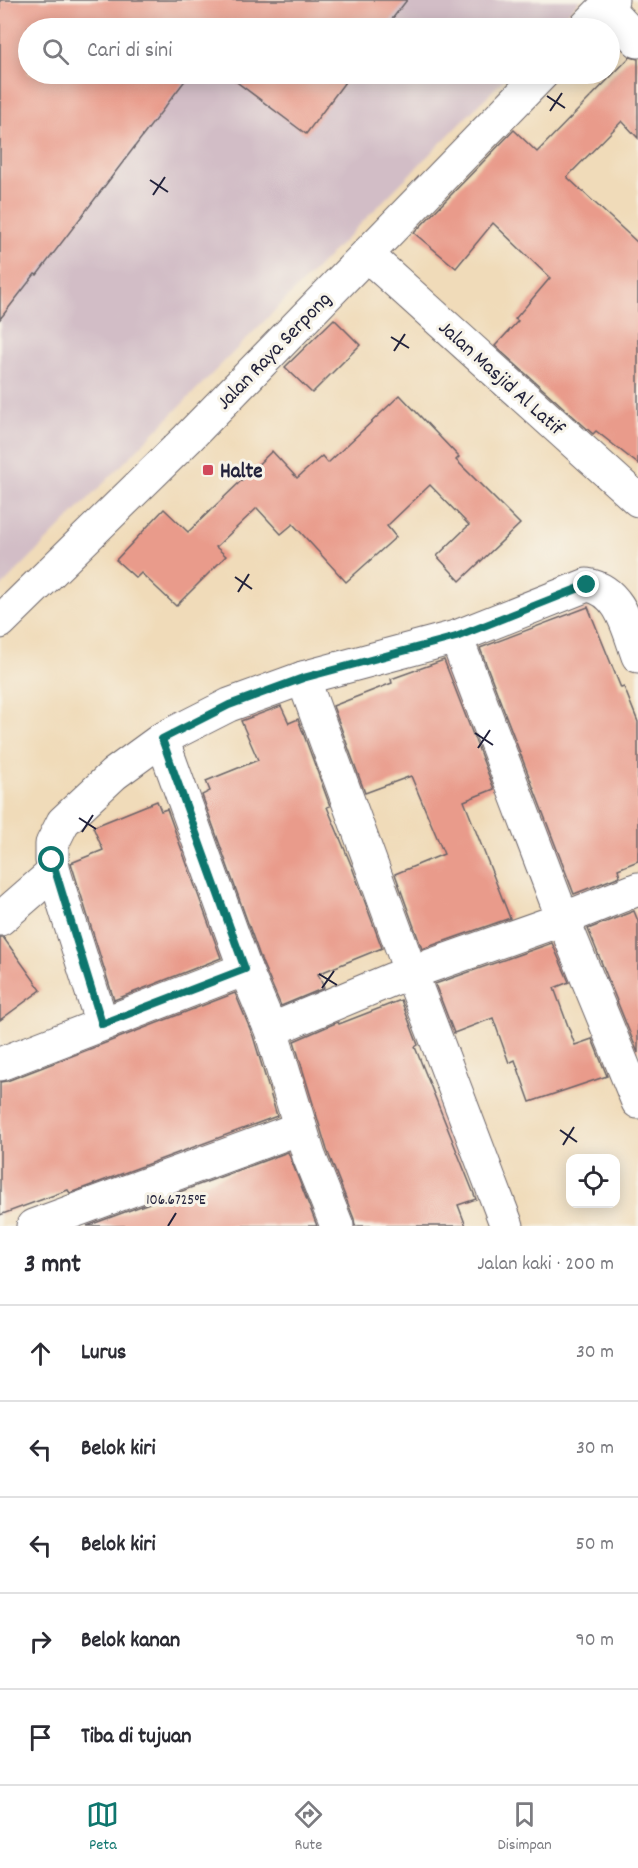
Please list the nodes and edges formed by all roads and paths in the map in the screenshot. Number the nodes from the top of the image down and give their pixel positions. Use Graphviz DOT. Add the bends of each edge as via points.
graph roads {
  1 [pos="620,27"];
  2 [pos="638,41"];
  3 [pos="532,84"];
  4 [pos="366,255"];
  5 [pos="638,500"];
  6 [pos="0,622"];
  7 [pos="456,637"];
  8 [pos="638,656"];
  9 [pos="303,678"];
  10 [pos="162,739"];
  11 [pos="54,872"];
  12 [pos="638,889"];
  13 [pos="563,918"];
  14 [pos="0,919"];
  15 [pos="245,969"];
  16 [pos="411,973"];
  17 [pos="102,1024"];
  18 [pos="271,1030"];
  19 [pos="0,1064"];
  20 [pos="638,1102"];
  21 [pos="300,1128"];
  22 [pos="33,1226"];
  23 [pos="337,1226"];
  24 [pos="507,1226"];
  1 -- 2 [label="street"];
  3 -- 4 [label="street, Jalan Raya Serpong"];
  4 -- 5 [label="street, Jalan Masjid Al Latif"];
  4 -- 6 [label="street, Jalan Raya Serpong" via="187,439"];
  7 -- 8 [label="street" via="587,585 598,587 614,599"];
  7 -- 9 [label="street"];
  7 -- 13 [label="street"];
  9 -- 10 [label="street" via="229,705"];
  9 -- 16 [label="street"];
  10 -- 11 [label="street" via="114,774 63,822 52,844"];
  10 -- 15 [label="street"];
  11 -- 14 [label="street"];
  11 -- 17 [label="street"];
  12 -- 13 [label="street"];
  13 -- 16 [label="street"];
  13 -- 20 [label="street"];
  15 -- 17 [label="street"];
  15 -- 18 [label="street"];
  16 -- 18 [label="street"];
  16 -- 24 [label="street"];
  17 -- 19 [label="street"];
  18 -- 21 [label="street"];
  21 -- 22 [label="street"];
  21 -- 23 [label="street"];
}
